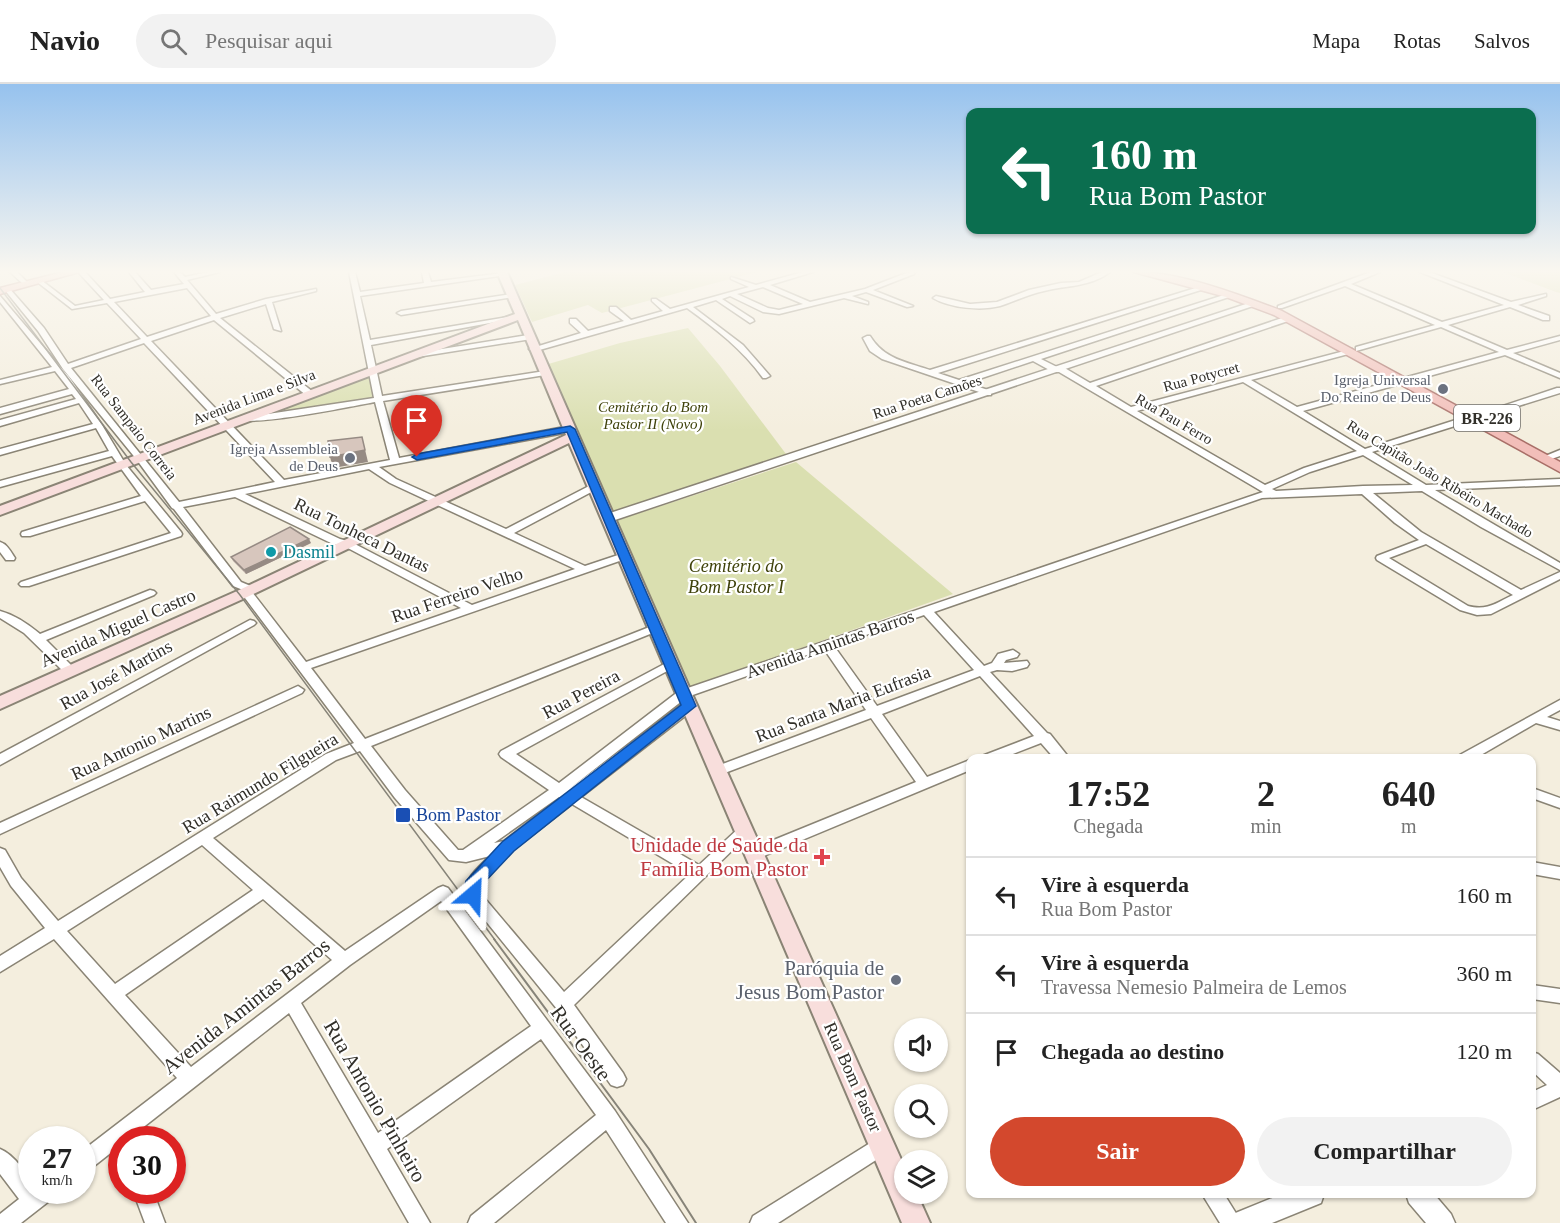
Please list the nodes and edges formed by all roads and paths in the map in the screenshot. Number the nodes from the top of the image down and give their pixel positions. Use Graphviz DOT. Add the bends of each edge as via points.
graph roads {
  1 [pos="29,325"];
  2 [pos="36,325"];
  3 [pos="130,325"];
  4 [pos="190,325"];
  5 [pos="226,325"];
  6 [pos="277,325"];
  7 [pos="363,325"];
  8 [pos="468,325"];
  9 [pos="492,325"];
  10 [pos="520,325"];
  11 [pos="577,325"];
  12 [pos="618,325"];
  13 [pos="714,325"];
  14 [pos="1083,325"];
  15 [pos="1136,325"];
  16 [pos="1192,325"];
  17 [pos="1267,325"];
  18 [pos="1303,325"];
  19 [pos="1311,325"];
  20 [pos="1440,325"];
  21 [pos="278,329"];
  22 [pos="586,334"];
  23 [pos="528,337"];
  24 [pos="867,338"];
  25 [pos="1560,338"];
  26 [pos="145,342"];
  27 [pos="368,343"];
  28 [pos="533,350"];
  29 [pos="1354,350"];
  30 [pos="1507,352"];
  31 [pos="409,356"];
  32 [pos="1033,358"];
  33 [pos="63,368"];
  34 [pos="373,370"];
  35 [pos="1058,370"];
  36 [pos="933,372"];
  37 [pos="545,373"];
  38 [pos="766,376"];
  39 [pos="1560,376"];
  40 [pos="1244,379"];
  41 [pos="1408,379"];
  42 [pos="0,382"];
  43 [pos="961,382"];
  44 [pos="1089,386"];
  45 [pos="1560,390"];
  46 [pos="73,391"];
  47 [pos="988,393"];
  48 [pos="310,394"];
  49 [pos="379,399"];
  50 [pos="81,400"];
  51 [pos="1130,410"];
  52 [pos="1296,410"];
  53 [pos="0,411"];
  54 [pos="1476,416"];
  55 [pos="243,419"];
  56 [pos="0,423"];
  57 [pos="98,425"];
  58 [pos="227,425"];
  59 [pos="572,432"];
  60 [pos="1364,451"];
  61 [pos="0,452"];
  62 [pos="112,453"];
  63 [pos="140,458"];
  64 [pos="1554,458"];
  65 [pos="395,461"];
  66 [pos="122,466"];
  67 [pos="371,466"];
  68 [pos="1560,468"];
  69 [pos="1560,482"];
  70 [pos="0,484"];
  71 [pos="282,484"];
  72 [pos="594,487"];
  73 [pos="1424,487"];
  74 [pos="1363,489"];
  75 [pos="1268,491"];
  76 [pos="237,494"];
  77 [pos="147,497"];
  78 [pos="433,498"];
  79 [pos="175,507"];
  80 [pos="0,512"];
  81 [pos="608,518"];
  82 [pos="507,533"];
  83 [pos="26,534"];
  84 [pos="1428,540"];
  85 [pos="342,543"];
  86 [pos="0,545"];
  87 [pos="624,556"];
  88 [pos="10,558"];
  89 [pos="1560,567"];
  90 [pos="583,569"];
  91 [pos="1560,575"];
  92 [pos="255,583"];
  93 [pos="25,584"];
  94 [pos="150,593"];
  95 [pos="1520,594"];
  96 [pos="471,609"];
  97 [pos="927,611"];
  98 [pos="0,614"];
  99 [pos="250,623"];
  100 [pos="656,628"];
  101 [pos="38,639"];
  102 [pos="828,646"];
  103 [pos="1013,654"];
  104 [pos="1023,664"];
  105 [pos="672,666"];
  106 [pos="996,666"];
  107 [pos="303,667"];
  108 [pos="69,670"];
  109 [pos="982,670"];
  110 [pos="298,690"];
  111 [pos="686,700"];
  112 [pos="0,703"];
  113 [pos="1560,704"];
  114 [pos="874,712"];
  115 [pos="1535,718"];
  116 [pos="1560,726"];
  117 [pos="1045,737"];
  118 [pos="364,744"];
  119 [pos="1000,754"];
  120 [pos="1059,754"];
  121 [pos="1472,754"];
  122 [pos="0,759"];
  123 [pos="966,767"];
  124 [pos="717,771"];
  125 [pos="924,783"];
  126 [pos="560,790"];
  127 [pos="1536,794"];
  128 [pos="573,797"];
  129 [pos="1560,803"];
  130 [pos="0,829"];
  131 [pos="745,831"];
  132 [pos="202,838"];
  133 [pos="508,846"];
  134 [pos="0,854"];
  135 [pos="754,854"];
  136 [pos="466,856"];
  137 [pos="1536,869"];
  138 [pos="700,873"];
  139 [pos="1560,873"];
  140 [pos="263,891"];
  141 [pos="443,892"];
  142 [pos="55,929"];
  143 [pos="344,960"];
  144 [pos="0,964"];
  145 [pos="1536,993"];
  146 [pos="114,994"];
  147 [pos="1560,996"];
  148 [pos="291,1001"];
  149 [pos="563,1004"];
  150 [pos="543,1028"];
  151 [pos="1536,1063"];
  152 [pos="190,1079"];
  153 [pos="617,1079"];
  154 [pos="1560,1087"];
  155 [pos="1536,1099"];
  156 [pos="608,1118"];
  157 [pos="135,1126"];
  158 [pos="883,1144"];
  159 [pos="375,1146"];
  160 [pos="0,1158"];
  161 [pos="18,1175"];
  162 [pos="1215,1198"];
  163 [pos="1302,1198"];
  164 [pos="1421,1198"];
  165 [pos="29,1204"];
  166 [pos="148,1204"];
  167 [pos="4,1223"];
  168 [pos="155,1223"];
  169 [pos="420,1223"];
  170 [pos="478,1223"];
  171 [pos="678,1223"];
  172 [pos="760,1223"];
  173 [pos="916,1223"];
  174 [pos="1232,1223"];
  175 [pos="1242,1223"];
  176 [pos="1442,1223"];
  1 -- 33 [label="street, Rua Sampaio Correia"];
  2 -- 33 [label="street, Rua Sampaio Correia"];
  3 -- 26 [label="street"];
  4 -- 26 [label="street"];
  5 -- 48 [label="street"];
  6 -- 21 [label="street"];
  7 -- 27 [label="street"];
  8 -- 27 [label="street"];
  9 -- 31 [label="main road, Avenida Lima e Silva"];
  10 -- 23 [label="main road, Rua Bom Pastor"];
  11 -- 22 [label="street"];
  12 -- 22 [label="street"];
  13 -- 38 [label="street" via="735,340"];
  14 -- 36 [label="street"];
  15 -- 32 [label="street"];
  16 -- 35 [label="street, Rua Poeta Camões"];
  17 -- 44 [label="street"];
  18 -- 29 [label="main road, BR-226"];
  19 -- 29 [label="main road, BR-226"];
  20 -- 29 [label="street, Rua Potycret"];
  20 -- 30 [label="street"];
  22 -- 28 [label="street"];
  23 -- 28 [label="main road, Rua Bom Pastor"];
  23 -- 31 [label="street"];
  24 -- 36 [label="street" via="873,349 885,357"];
  25 -- 30 [label="street"];
  26 -- 33 [label="street" via="103,359"];
  26 -- 58 [label="street"];
  27 -- 34 [label="street"];
  28 -- 37 [label="main road, Rua Bom Pastor"];
  29 -- 40 [label="street, Rua Potycret"];
  29 -- 41 [label="main road, BR-226"];
  30 -- 39 [label="street"];
  30 -- 41 [label="street"];
  31 -- 34 [label="main road, Avenida Lima e Silva"];
  32 -- 35 [label="street, Rua Pau Ferro"];
  32 -- 43 [label="street"];
  33 -- 42 [label="street"];
  33 -- 46 [label="street, Rua Sampaio Correia"];
  33 -- 63 [label="street, Rua Sampaio Correia"];
  34 -- 48 [label="main road, Avenida Lima e Silva"];
  34 -- 49 [label="street"];
  35 -- 44 [label="street, Rua Pau Ferro"];
  35 -- 47 [label="street, Rua Poeta Camões"];
  36 -- 43 [label="street"];
  37 -- 49 [label="street"];
  37 -- 59 [label="main road, Rua Bom Pastor"];
  40 -- 51 [label="street, Rua Potycret"];
  40 -- 52 [label="street, Rua Capitão João Ribeiro Machado"];
  41 -- 52 [label="street"];
  41 -- 54 [label="main road, BR-226"];
  43 -- 47 [label="street"];
  44 -- 51 [label="street, Rua Pau Ferro"];
  45 -- 54 [label="street"];
  46 -- 50 [label="street, Rua Sampaio Correia"];
  46 -- 53 [label="street"];
  47 -- 81 [label="street, Rua Poeta Camões"];
  48 -- 55 [label="main road, Avenida Lima e Silva"];
  49 -- 55 [label="street"];
  49 -- 65 [label="street"];
  50 -- 56 [label="street"];
  50 -- 57 [label="street, Rua Sampaio Correia"];
  51 -- 75 [label="street, Rua Pau Ferro"];
  52 -- 60 [label="street, Rua Capitão João Ribeiro Machado"];
  54 -- 60 [label="street"];
  54 -- 64 [label="main road, BR-226"];
  55 -- 58 [label="main road, Avenida Lima e Silva"];
  57 -- 61 [label="street"];
  57 -- 62 [label="street, Rua Sampaio Correia"];
  58 -- 63 [label="main road, Avenida Lima e Silva"];
  58 -- 71 [label="street"];
  59 -- 65 [label="street"];
  59 -- 72 [label="main road, Rua Bom Pastor"];
  59 -- 78 [label="main road, Avenida Miguel Castro"];
  60 -- 73 [label="street, Rua Capitão João Ribeiro Machado"];
  60 -- 75 [label="street" via="1286,477"];
  62 -- 66 [label="street, Rua Sampaio Correia"];
  62 -- 70 [label="street"];
  63 -- 66 [label="main road, Avenida Lima e Silva"];
  63 -- 79 [label="street, Rua Sampaio Correia"];
  64 -- 68 [label="main road, BR-226"];
  65 -- 67 [label="street"];
  66 -- 77 [label="street, Rua Sampaio Correia"];
  66 -- 80 [label="main road, Avenida Lima e Silva"];
  67 -- 71 [label="street"];
  67 -- 78 [label="street" via="393,481"];
  69 -- 73 [label="street"];
  71 -- 76 [label="street"];
  72 -- 81 [label="main road, Rua Bom Pastor"];
  72 -- 82 [label="street"];
  73 -- 74 [label="street"];
  73 -- 89 [label="street, Rua Capitão João Ribeiro Machado"];
  74 -- 75 [label="street"];
  74 -- 84 [label="street" via="1388,513"];
  75 -- 97 [label="street, Avenida Amintas Barros"];
  76 -- 79 [label="street"];
  76 -- 85 [label="street, Rua Tonheca Dantas"];
  77 -- 83 [label="street"];
  77 -- 93 [label="street, Rua Sampaio Correia" via="177,534"];
  78 -- 82 [label="street"];
  78 -- 85 [label="main road, Avenida Miguel Castro"];
  79 -- 92 [label="street, Rua Sampaio Correia"];
  81 -- 87 [label="main road, Rua Bom Pastor"];
  82 -- 90 [label="street"];
  84 -- 95 [label="street"];
  84 -- 95 [label="street" via="1381,558 1477,612 1487,612"];
  85 -- 92 [label="main road, Avenida Miguel Castro"];
  85 -- 96 [label="street, Rua Tonheca Dantas"];
  86 -- 88 [label="street"];
  87 -- 90 [label="street, Rua Ferreiro Velho"];
  87 -- 100 [label="main road, Rua Bom Pastor"];
  90 -- 96 [label="street, Rua Ferreiro Velho"];
  91 -- 95 [label="street"];
  92 -- 107 [label="street, Rua Sampaio Correia"];
  92 -- 108 [label="main road, Avenida Miguel Castro"];
  94 -- 101 [label="street"];
  96 -- 107 [label="street, Rua Ferreiro Velho"];
  97 -- 102 [label="street, Avenida Amintas Barros"];
  97 -- 109 [label="street"];
  98 -- 101 [label="street"];
  99 -- 122 [label="street, Rua José Martins"];
  100 -- 105 [label="main road, Rua Bom Pastor"];
  100 -- 118 [label="street, Rua Raimundo Filgueira"];
  101 -- 108 [label="street"];
  102 -- 111 [label="street, Avenida Amintas Barros"];
  102 -- 114 [label="street"];
  103 -- 106 [label="street" via="1002,657"];
  104 -- 106 [label="street"];
  105 -- 111 [label="main road, Rua Bom Pastor"];
  105 -- 126 [label="street, Rua Pereira" via="506,754"];
  106 -- 109 [label="street, Rua Santa Maria Eufrasia"];
  107 -- 118 [label="street, Rua Sampaio Correia"];
  108 -- 112 [label="main road, Avenida Miguel Castro"];
  109 -- 114 [label="street, Rua Santa Maria Eufrasia"];
  109 -- 117 [label="street"];
  110 -- 130 [label="street, Rua Antonio Martins"];
  111 -- 124 [label="main road, Rua Bom Pastor"];
  111 -- 126 [label="street, Avenida Amintas Barros"];
  111 -- 128 [label="street, Avenida Amintas Barros"];
  113 -- 115 [label="street"];
  114 -- 124 [label="street, Rua Santa Maria Eufrasia"];
  114 -- 125 [label="street"];
  115 -- 116 [label="street"];
  115 -- 121 [label="street"];
  117 -- 119 [label="street"];
  117 -- 120 [label="street"];
  118 -- 132 [label="street, Rua Raimundo Filgueira" via="332,758"];
  118 -- 136 [label="street, Rua Sampaio Correia" via="400,794 454,856"];
  123 -- 125 [label="street"];
  124 -- 131 [label="main road, Rua Bom Pastor"];
  125 -- 135 [label="street"];
  126 -- 128 [label="street"];
  126 -- 136 [label="street, Avenida Amintas Barros"];
  127 -- 129 [label="street"];
  128 -- 133 [label="street, Avenida Amintas Barros"];
  128 -- 138 [label="street"];
  131 -- 135 [label="main road, Rua Bom Pastor"];
  131 -- 138 [label="street"];
  132 -- 140 [label="street"];
  132 -- 142 [label="street, Rua Raimundo Filgueira"];
  133 -- 136 [label="street, Avenida Amintas Barros"];
  133 -- 149 [label="street, Avenida Amintas Barros" via="475,881 473,895"];
  134 -- 142 [label="street" via="16,882"];
  135 -- 158 [label="main road, Rua Bom Pastor"];
  137 -- 139 [label="street"];
  138 -- 149 [label="street"];
  140 -- 143 [label="street"];
  140 -- 146 [label="street"];
  141 -- 143 [label="street, Avenida Amintas Barros"];
  141 -- 150 [label="street, Rua Oeste"];
  142 -- 144 [label="street, Rua Raimundo Filgueira"];
  142 -- 146 [label="street"];
  143 -- 148 [label="street, Avenida Amintas Barros"];
  145 -- 147 [label="street"];
  146 -- 152 [label="street"];
  148 -- 152 [label="street, Avenida Amintas Barros"];
  148 -- 159 [label="street, Rua Antonio Pinheiro"];
  149 -- 153 [label="street, Avenida Amintas Barros"];
  150 -- 156 [label="street, Rua Oeste"];
  150 -- 159 [label="street"];
  151 -- 154 [label="street"];
  152 -- 157 [label="street, Avenida Amintas Barros"];
  154 -- 155 [label="street"];
  156 -- 170 [label="street"];
  156 -- 171 [label="street, Rua Oeste"];
  158 -- 172 [label="street"];
  158 -- 173 [label="main road, Rua Bom Pastor"];
  159 -- 169 [label="street, Rua Antonio Pinheiro"];
  160 -- 161 [label="street"];
  162 -- 174 [label="street"];
  163 -- 175 [label="street"];
  164 -- 176 [label="street"];
  165 -- 167 [label="street"];
  166 -- 168 [label="street"];
}
